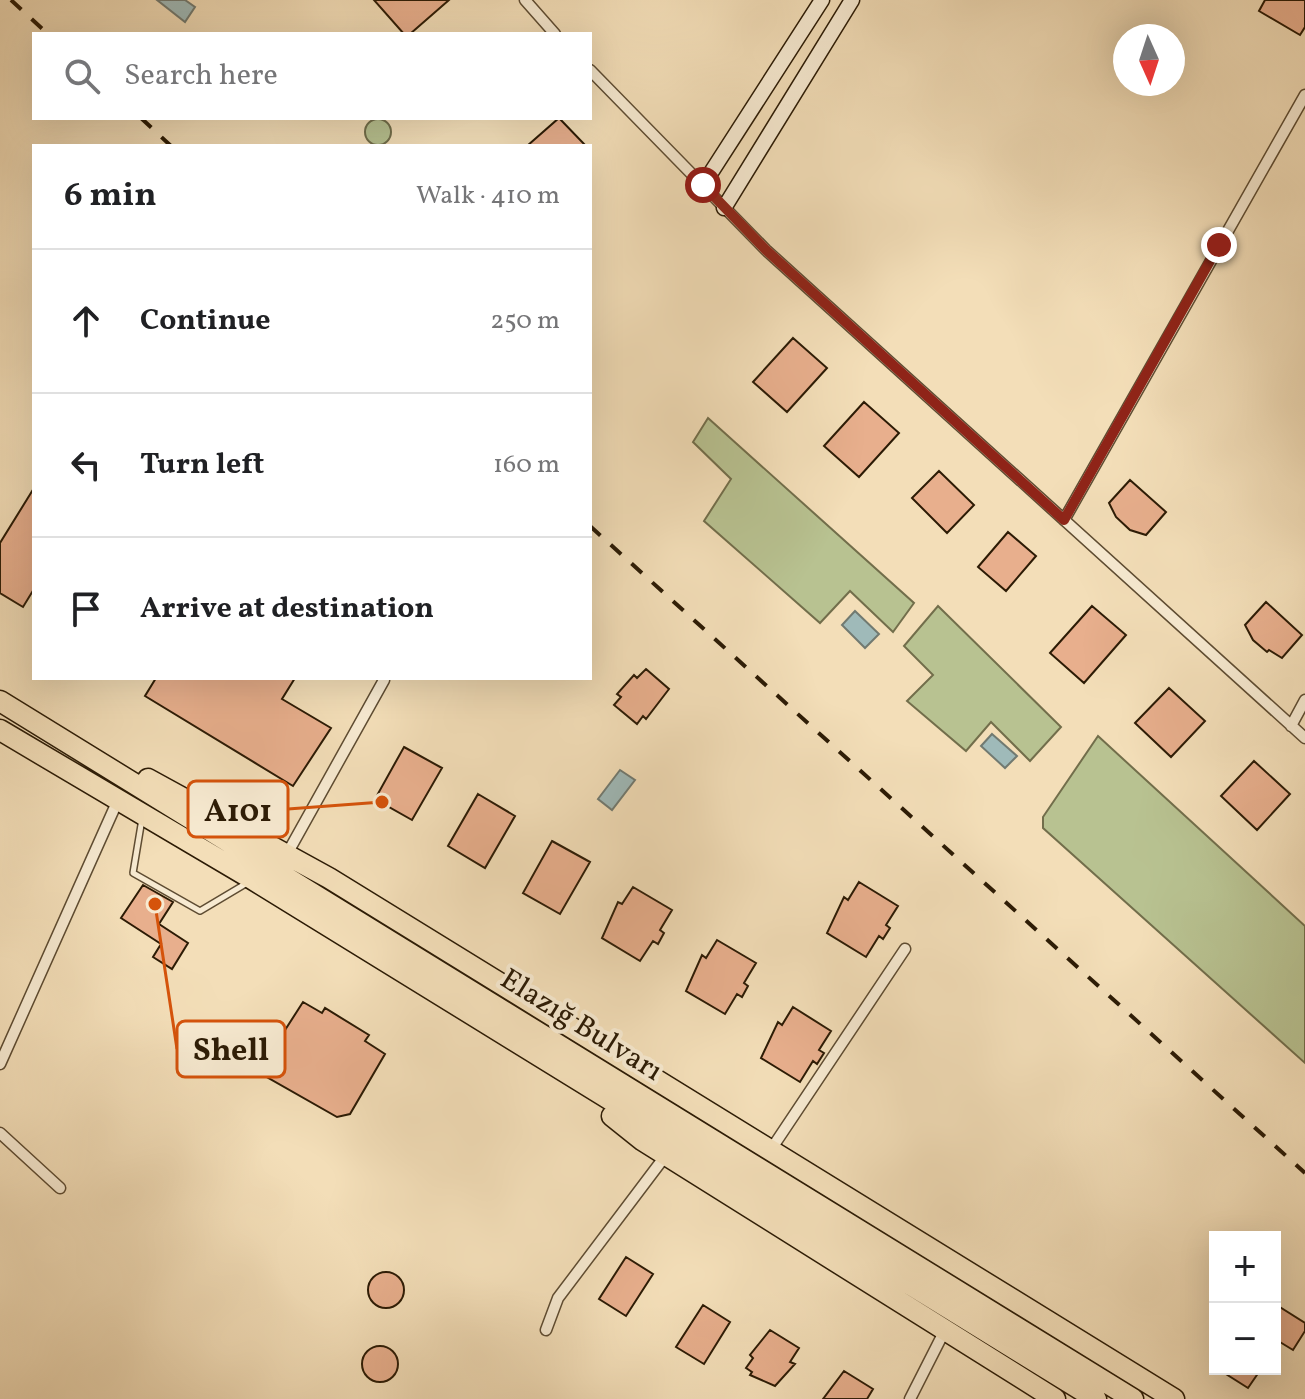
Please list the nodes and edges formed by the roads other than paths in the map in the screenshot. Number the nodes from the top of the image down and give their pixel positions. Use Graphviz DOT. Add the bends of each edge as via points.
graph roads {
  1 [pos="525,0"];
  2 [pos="822,0"];
  3 [pos="852,0"];
  4 [pos="553,32"];
  5 [pos="592,72"];
  6 [pos="1305,95"];
  7 [pos="703,185"];
  8 [pos="724,208"];
  9 [pos="1064,520"];
  10 [pos="384,680"];
  11 [pos="1305,700"];
  12 [pos="0,701"];
  13 [pos="1291,726"];
  14 [pos="0,730"];
  15 [pos="53,733"];
  16 [pos="1305,738"];
  17 [pos="118,800"];
  18 [pos="142,814"];
  19 [pos="287,854"];
  20 [pos="252,879"];
  21 [pos="905,949"];
  22 [pos="536,1057"];
  23 [pos="0,1064"];
  24 [pos="0,1133"];
  25 [pos="770,1151"];
  26 [pos="666,1155"];
  27 [pos="60,1188"];
  28 [pos="546,1330"];
  29 [pos="945,1330"];
  30 [pos="910,1399"];
  31 [pos="1055,1399"];
  32 [pos="1096,1399"];
  33 [pos="1133,1399"];
  34 [pos="1174,1399"];
  1 -- 4 [label="street"];
  2 -- 7 [label="main road"];
  3 -- 8 [label="main road"];
  5 -- 7 [label="street"];
  6 -- 9 [label="street"];
  7 -- 8 [label="street"];
  8 -- 9 [label="street"];
  9 -- 13 [label="street"];
  10 -- 19 [label="street"];
  11 -- 13 [label="street"];
  12 -- 15 [label="highway, Elazığ Bulvarı"];
  13 -- 16 [label="street"];
  14 -- 17 [label="highway, Elazığ Bulvarı"];
  15 -- 19 [label="highway" via="181,794"];
  15 -- 33 [label="highway, Elazığ Bulvarı"];
  17 -- 18 [label="highway, Elazığ Bulvarı"];
  17 -- 23 [label="street"];
  18 -- 20 [label="highway, Elazığ Bulvarı"];
  18 -- 20 [label="lane" via="133,873 200,911"];
  19 -- 25 [label="highway"];
  20 -- 22 [label="highway, Elazığ Bulvarı"];
  21 -- 25 [label="street"];
  22 -- 26 [label="highway"];
  22 -- 32 [label="highway, Elazığ Bulvarı"];
  24 -- 27 [label="street"];
  25 -- 34 [label="highway"];
  26 -- 28 [label="street" via="558,1298"];
  26 -- 29 [label="highway"];
  29 -- 30 [label="street"];
  29 -- 31 [label="highway"];
}
